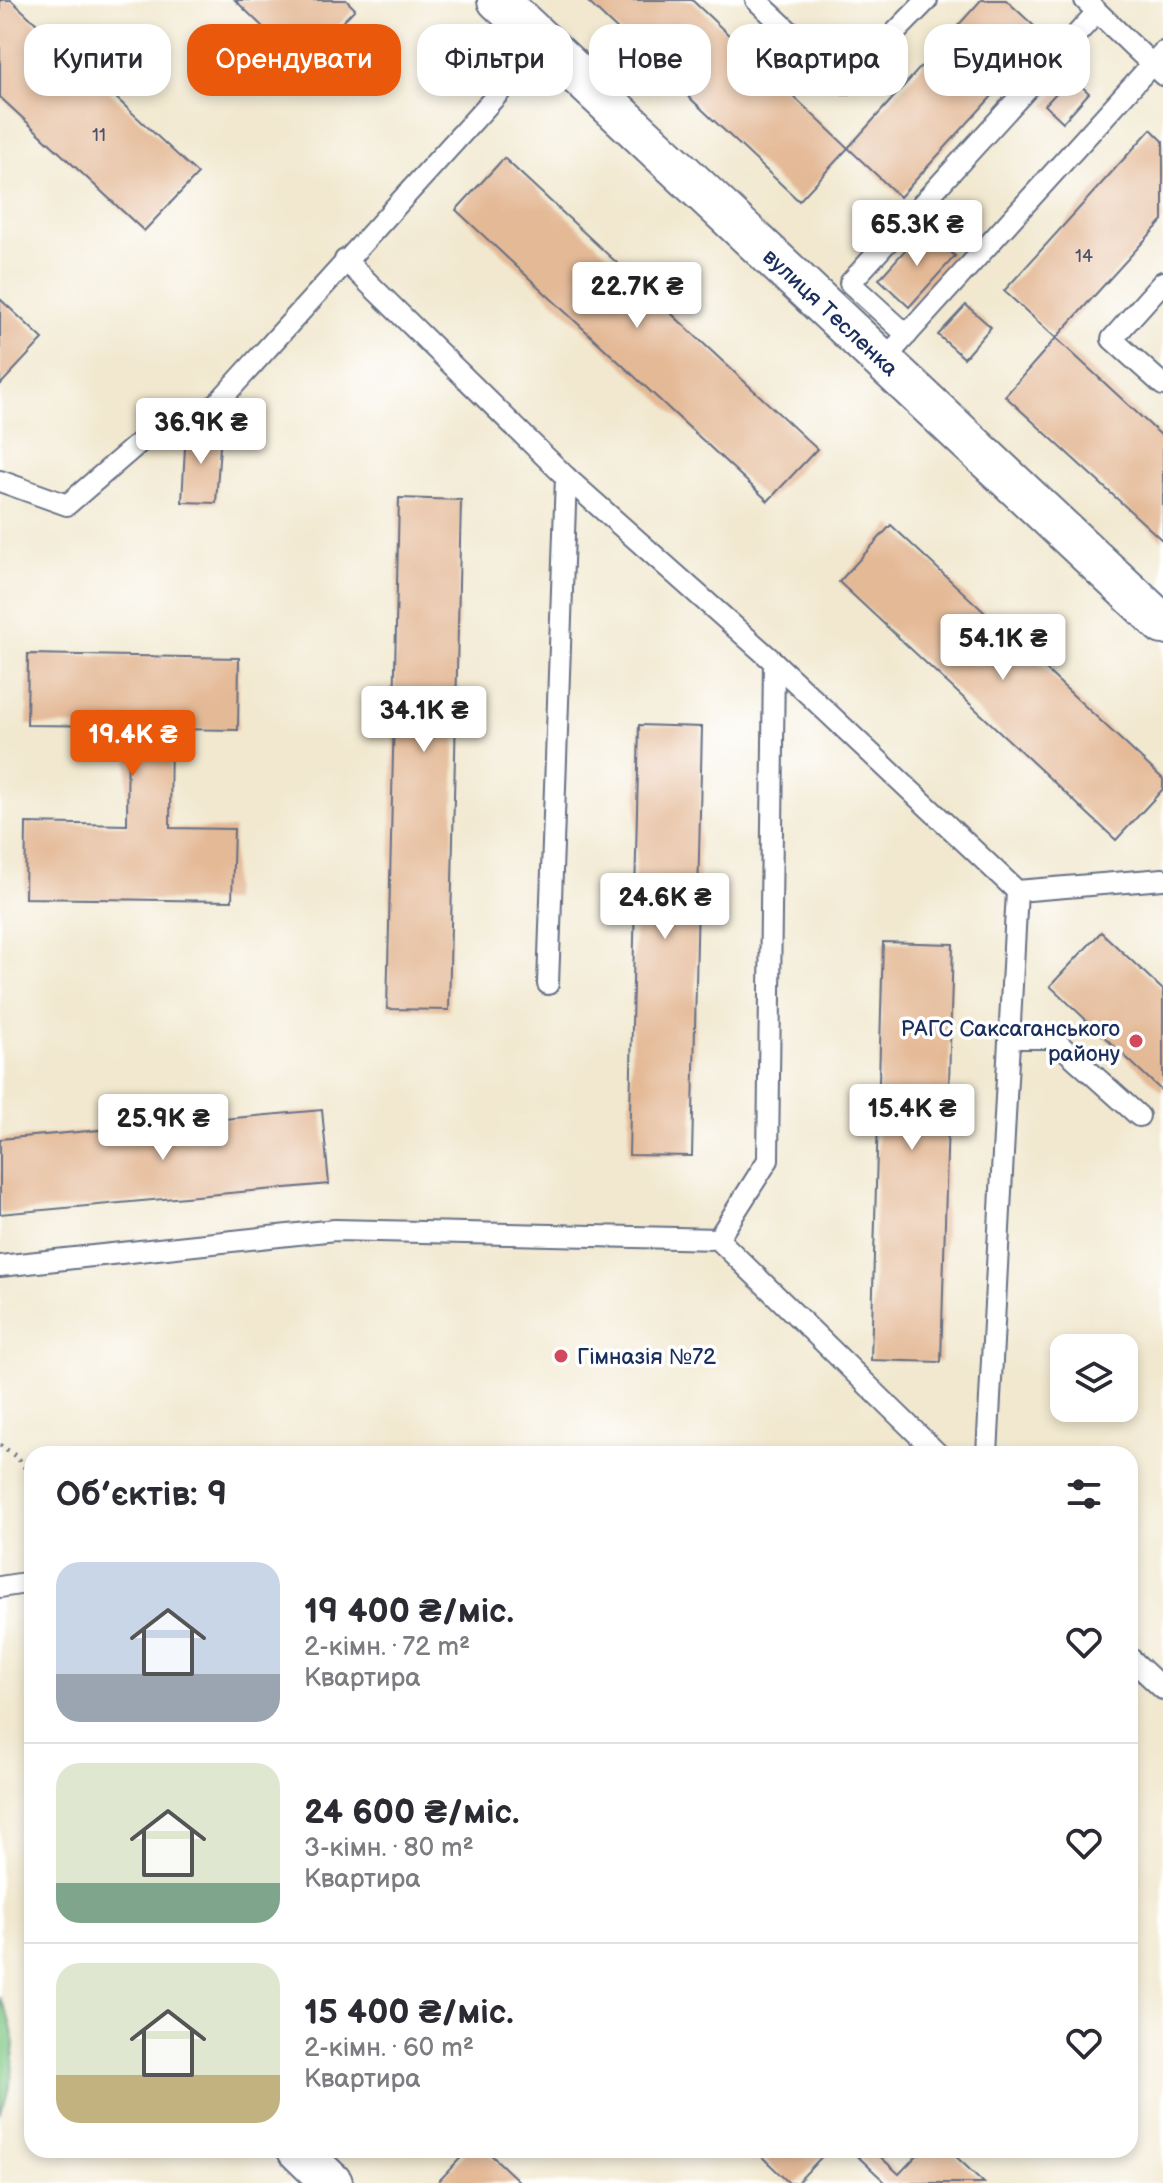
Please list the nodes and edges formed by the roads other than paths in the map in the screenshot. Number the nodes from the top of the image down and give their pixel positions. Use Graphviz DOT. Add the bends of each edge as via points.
graph roads {
  1 [pos="498,0"];
  2 [pos="756,0"];
  3 [pos="927,0"];
  4 [pos="1091,6"];
  5 [pos="524,24"];
  6 [pos="1159,64"];
  7 [pos="573,68"];
  8 [pos="495,96"];
  9 [pos="345,260"];
  10 [pos="1163,282"];
  11 [pos="895,348"];
  12 [pos="1163,385"];
  13 [pos="566,477"];
  14 [pos="0,481"];
  15 [pos="1163,624"];
  16 [pos="774,662"];
  17 [pos="1163,879"];
  18 [pos="1017,891"];
  19 [pos="548,984"];
  20 [pos="1010,1038"];
  21 [pos="1139,1116"];
  22 [pos="718,1239"];
  23 [pos="0,1266"];
  24 [pos="930,1446"];
  25 [pos="987,1446"];
  26 [pos="24,1583"];
  27 [pos="0,1587"];
  28 [pos="1138,1666"];
  29 [pos="1163,1689"];
  30 [pos="306,2158"];
  31 [pos="332,2183"];
  1 -- 5 [label="street, вулиця Тесленка"];
  2 -- 3 [label="lane" via="845,84"];
  4 -- 6 [label="lane"];
  4 -- 11 [label="lane" via="850,283"];
  6 -- 11 [label="lane"];
  7 -- 11 [label="street, вулиця Тесленка"];
  8 -- 9 [label="lane"];
  9 -- 13 [label="lane"];
  9 -- 14 [label="lane" via="214,407 161,424 67,505"];
  10 -- 12 [label="lane" via="1112,339"];
  11 -- 15 [label="street, вулиця Тесленка"];
  13 -- 16 [label="lane"];
  13 -- 19 [label="lane"];
  16 -- 18 [label="lane"];
  16 -- 22 [label="lane" via="768,1160"];
  17 -- 18 [label="lane"];
  18 -- 20 [label="lane"];
  20 -- 21 [label="lane" via="1052,1038"];
  20 -- 25 [label="lane"];
  22 -- 23 [label="lane" via="335,1230"];
  22 -- 24 [label="lane"];
  26 -- 27 [label="lane"];
  28 -- 29 [label="lane"];
  30 -- 31 [label="street"];
}
